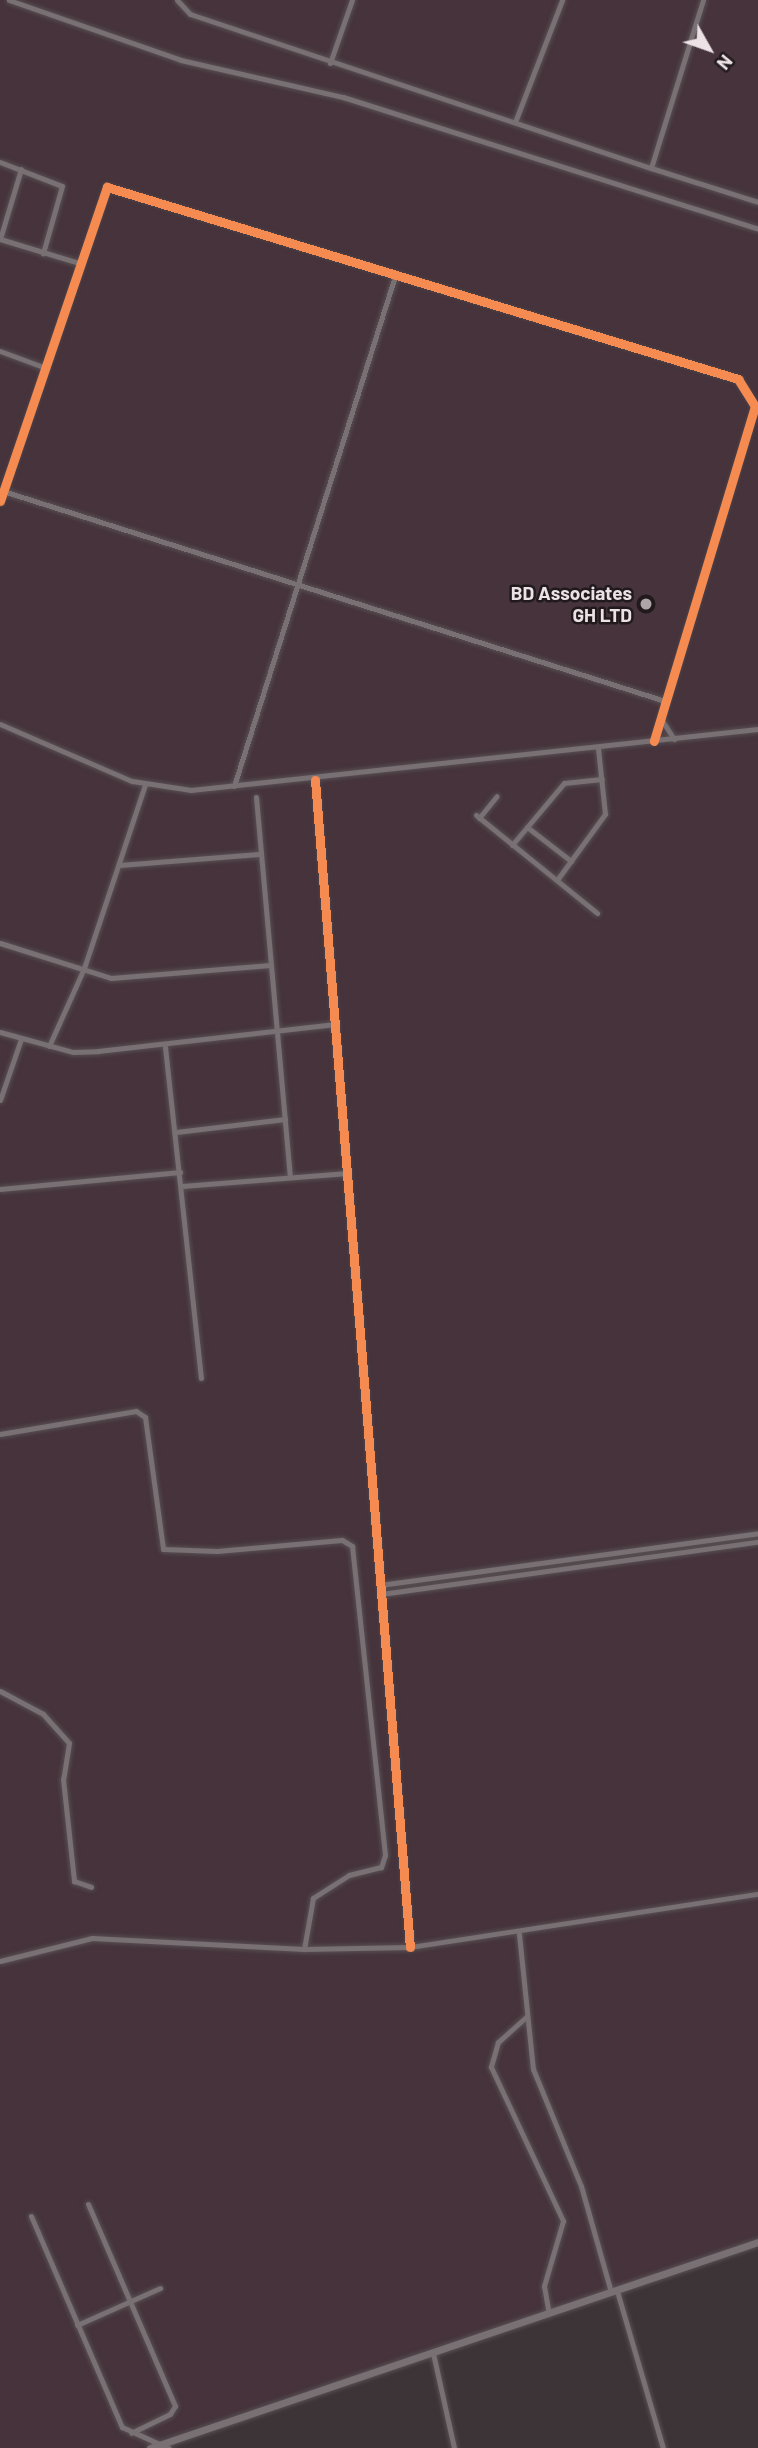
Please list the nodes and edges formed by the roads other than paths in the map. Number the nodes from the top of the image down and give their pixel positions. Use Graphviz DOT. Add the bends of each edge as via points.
graph roads {
  1 [pos="9,0"];
  2 [pos="177,0"];
  3 [pos="352,0"];
  4 [pos="562,0"];
  5 [pos="704,0"];
  6 [pos="330,63"];
  7 [pos="515,122"];
  8 [pos="0,162"];
  9 [pos="651,167"];
  10 [pos="21,169"];
  11 [pos="758,202"];
  12 [pos="758,229"];
  13 [pos="0,239"];
  14 [pos="43,253"];
  15 [pos="79,263"];
  16 [pos="395,276"];
  17 [pos="0,351"];
  18 [pos="46,368"];
  19 [pos="3,491"];
  20 [pos="0,501"];
  21 [pos="296,588"];
  22 [pos="665,701"];
  23 [pos="661,719"];
  24 [pos="0,724"];
  25 [pos="758,729"];
  26 [pos="674,739"];
  27 [pos="654,741"];
  28 [pos="598,749"];
  29 [pos="602,779"];
  30 [pos="315,780"];
  31 [pos="145,785"];
  32 [pos="234,786"];
  33 [pos="497,796"];
  34 [pos="256,797"];
  35 [pos="527,827"];
  36 [pos="512,845"];
  37 [pos="260,854"];
  38 [pos="571,862"];
  39 [pos="119,866"];
  40 [pos="557,880"];
  41 [pos="597,913"];
  42 [pos="0,943"];
  43 [pos="270,965"];
  44 [pos="84,968"];
  45 [pos="335,1024"];
  46 [pos="0,1032"];
  47 [pos="277,1033"];
  48 [pos="21,1039"];
  49 [pos="50,1046"];
  50 [pos="165,1047"];
  51 [pos="0,1100"];
  52 [pos="285,1119"];
  53 [pos="176,1132"];
  54 [pos="180,1172"];
  55 [pos="347,1173"];
  56 [pos="290,1176"];
  57 [pos="182,1186"];
  58 [pos="0,1189"];
  59 [pos="201,1378"];
  60 [pos="0,1434"];
  61 [pos="758,1533"];
  62 [pos="758,1542"];
  63 [pos="380,1585"];
  64 [pos="381,1594"];
  65 [pos="0,1691"];
  66 [pos="91,1887"];
  67 [pos="758,1895"];
  68 [pos="519,1934"];
  69 [pos="410,1947"];
  70 [pos="304,1949"];
  71 [pos="0,1961"];
  72 [pos="526,2017"];
  73 [pos="88,2204"];
  74 [pos="31,2216"];
  75 [pos="758,2242"];
  76 [pos="160,2288"];
  77 [pos="614,2292"];
  78 [pos="129,2301"];
  79 [pos="549,2313"];
  80 [pos="77,2325"];
  81 [pos="433,2353"];
  82 [pos="131,2433"];
  83 [pos="167,2445"];
  84 [pos="150,2448"];
  85 [pos="454,2448"];
  86 [pos="663,2448"];
  1 -- 12 [label="street" via="181,60 343,97"];
  2 -- 6 [label="street" via="190,14"];
  3 -- 6 [label="street"];
  4 -- 7 [label="street"];
  5 -- 9 [label="street"];
  6 -- 7 [label="street"];
  7 -- 9 [label="street"];
  8 -- 10 [label="street"];
  9 -- 11 [label="street"];
  10 -- 13 [label="street"];
  10 -- 14 [label="street" via="54,180 64,193"];
  13 -- 14 [label="street"];
  14 -- 15 [label="street"];
  15 -- 16 [label="street" via="110,187"];
  15 -- 18 [label="street"];
  16 -- 21 [label="street"];
  16 -- 22 [label="street" via="661,353 747,386 755,406 752,420"];
  17 -- 18 [label="street"];
  18 -- 19 [label="street"];
  19 -- 20 [label="street"];
  19 -- 21 [label="street"];
  21 -- 22 [label="street"];
  21 -- 32 [label="street"];
  22 -- 23 [label="street"];
  23 -- 26 [label="street"];
  23 -- 27 [label="street"];
  24 -- 31 [label="street"];
  25 -- 26 [label="street"];
  26 -- 27 [label="street"];
  27 -- 28 [label="street"];
  28 -- 29 [label="street"];
  28 -- 30 [label="street"];
  29 -- 35 [label="street" via="564,783"];
  29 -- 38 [label="street" via="606,814"];
  30 -- 32 [label="street"];
  30 -- 45 [label="street"];
  31 -- 32 [label="street"];
  31 -- 39 [label="street"];
  33 -- 36 [label="street" via="477,817"];
  34 -- 37 [label="street"];
  35 -- 36 [label="street"];
  35 -- 38 [label="street"];
  36 -- 40 [label="street"];
  37 -- 39 [label="street"];
  37 -- 43 [label="street"];
  38 -- 40 [label="street"];
  39 -- 44 [label="street"];
  40 -- 41 [label="street"];
  42 -- 44 [label="street"];
  43 -- 44 [label="street" via="140,978"];
  43 -- 47 [label="street"];
  44 -- 49 [label="street"];
  45 -- 47 [label="street"];
  45 -- 55 [label="street"];
  46 -- 48 [label="street"];
  47 -- 50 [label="street"];
  47 -- 52 [label="street"];
  48 -- 49 [label="street"];
  48 -- 51 [label="street"];
  49 -- 50 [label="street" via="73,1052"];
  50 -- 53 [label="street"];
  52 -- 53 [label="street"];
  52 -- 56 [label="street"];
  53 -- 54 [label="street"];
  54 -- 57 [label="street"];
  54 -- 58 [label="street"];
  55 -- 56 [label="street"];
  55 -- 63 [label="street"];
  56 -- 57 [label="street"];
  57 -- 59 [label="street"];
  60 -- 70 [label="street" via="136,1411 145,1418 163,1549 217,1551 342,1540 352,1546 384,1860 313,1898"];
  61 -- 63 [label="street"];
  62 -- 64 [label="street"];
  63 -- 64 [label="street"];
  64 -- 69 [label="street"];
  65 -- 66 [label="street" via="43,1714 69,1744 63,1779 74,1881"];
  67 -- 68 [label="street"];
  68 -- 69 [label="street"];
  68 -- 72 [label="street"];
  69 -- 70 [label="street"];
  70 -- 71 [label="street" via="92,1938"];
  72 -- 77 [label="street" via="537,2083 581,2186"];
  72 -- 79 [label="street" via="498,2042 491,2067 563,2221 544,2286"];
  73 -- 78 [label="street"];
  74 -- 80 [label="street"];
  75 -- 77 [label="main road"];
  76 -- 78 [label="street"];
  77 -- 79 [label="main road"];
  77 -- 86 [label="street"];
  78 -- 80 [label="street"];
  78 -- 82 [label="street" via="175,2410"];
  79 -- 81 [label="main road"];
  80 -- 82 [label="street" via="122,2427"];
  81 -- 83 [label="main road"];
  81 -- 85 [label="street"];
  82 -- 83 [label="street"];
  83 -- 84 [label="main road"];
}
